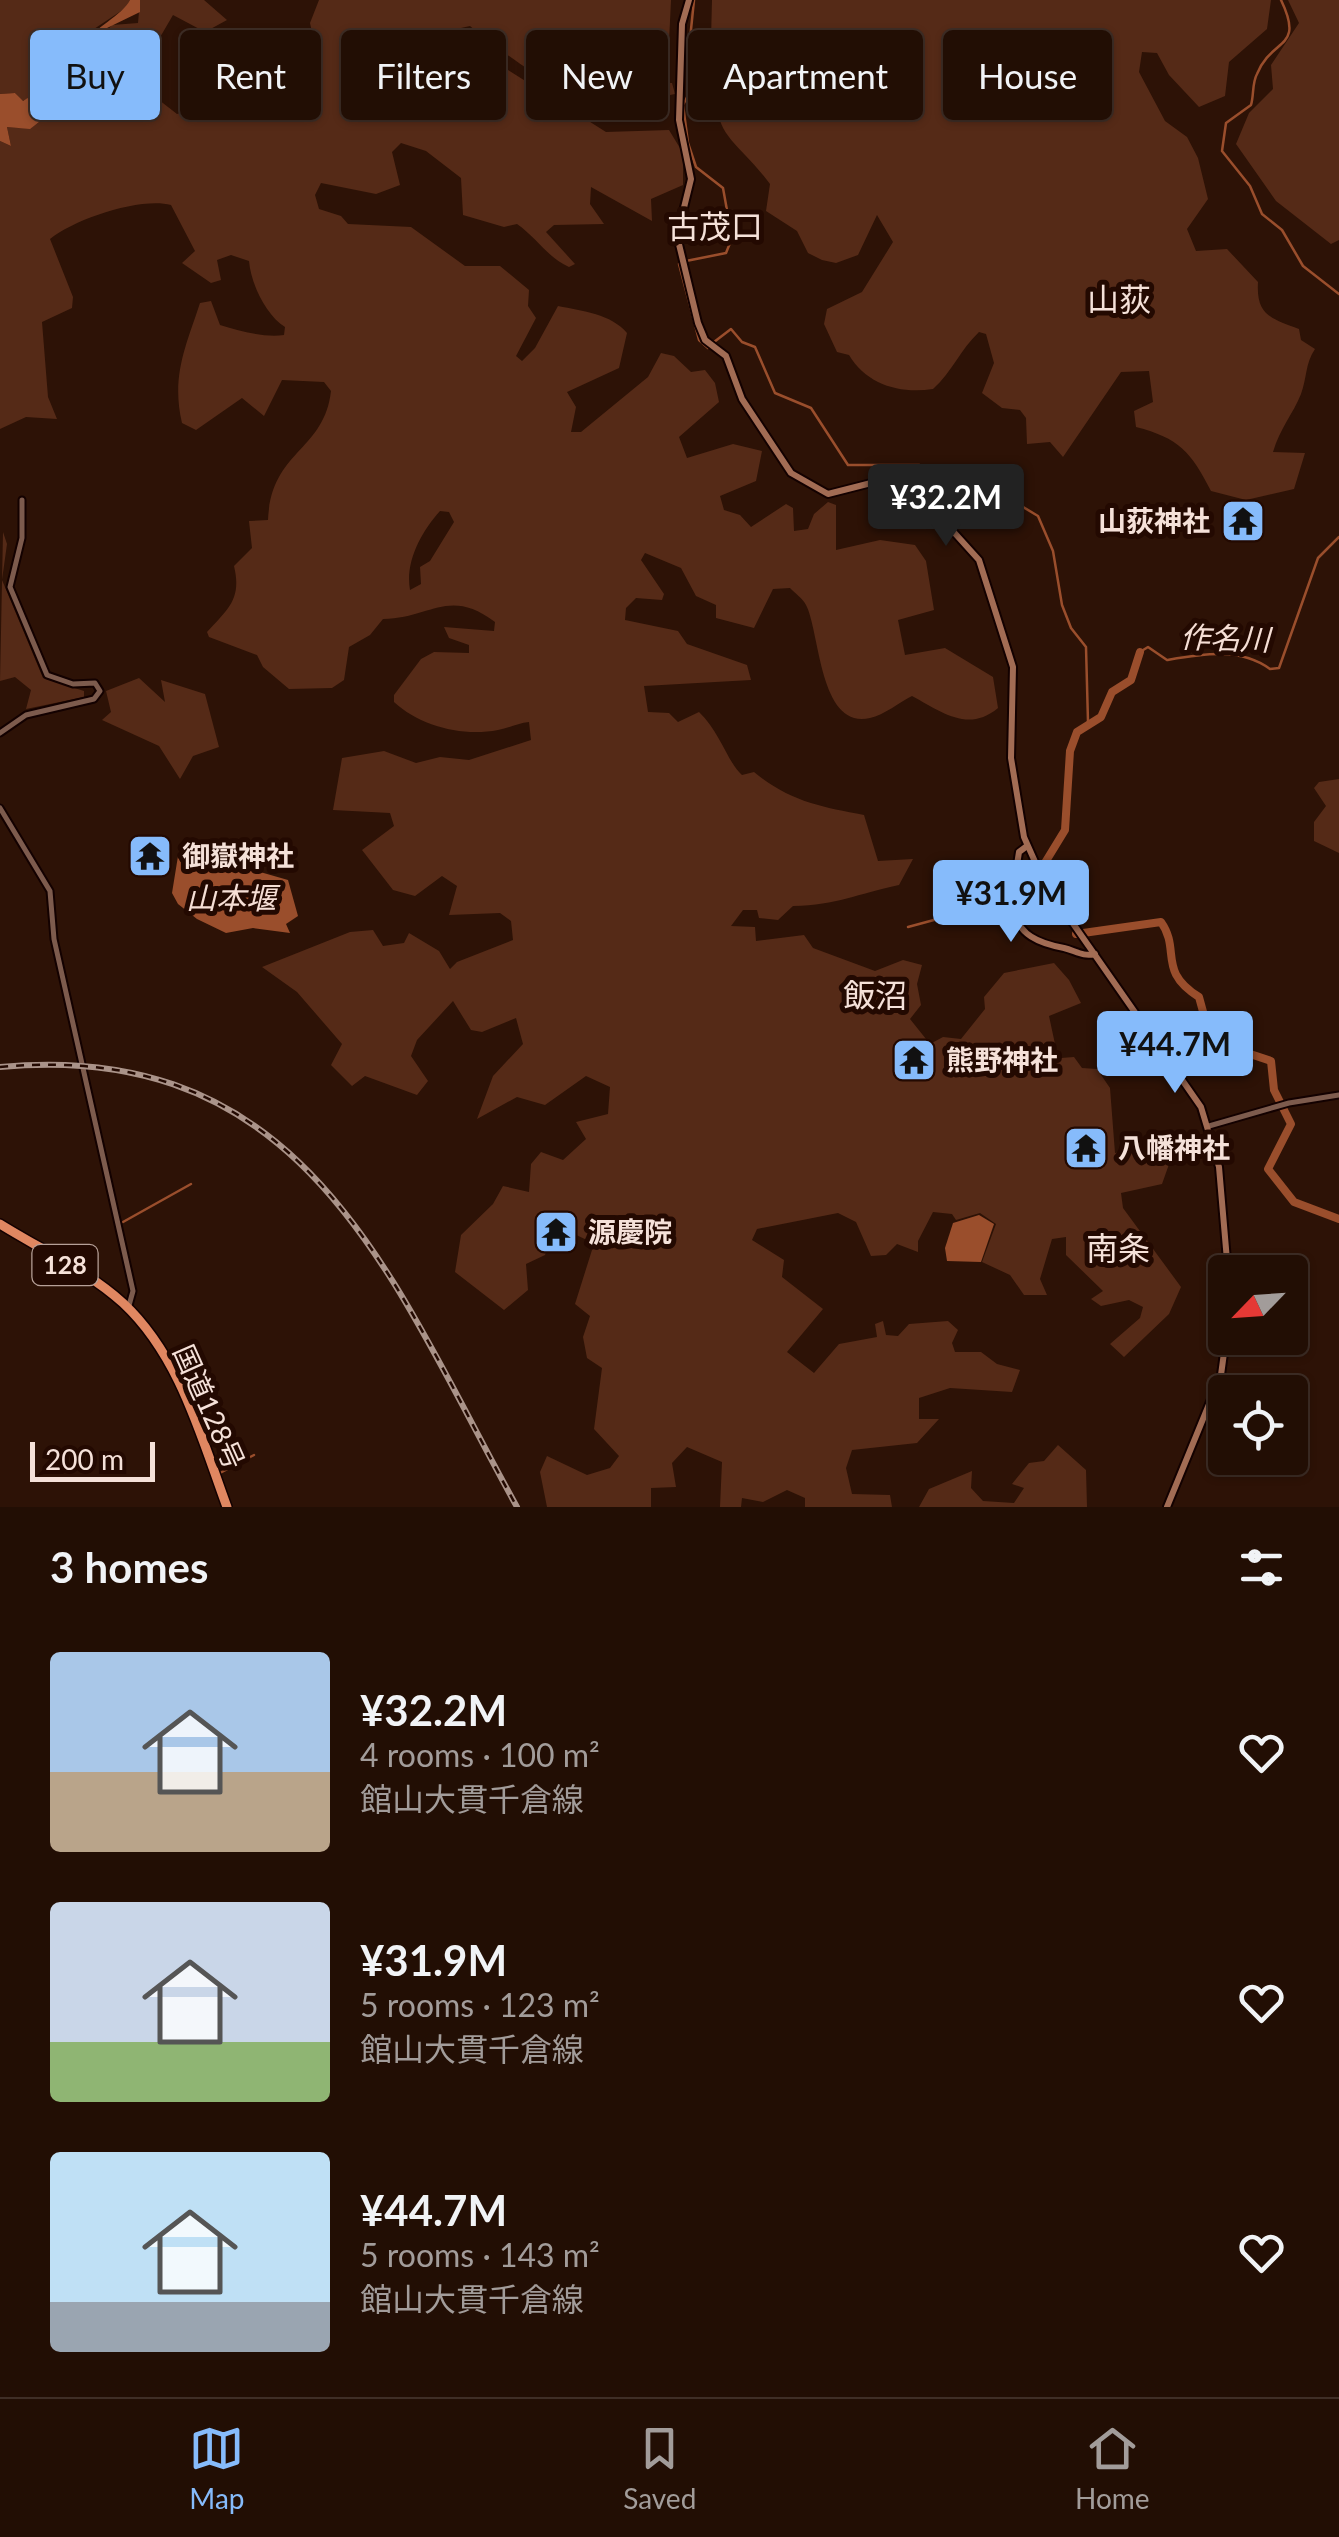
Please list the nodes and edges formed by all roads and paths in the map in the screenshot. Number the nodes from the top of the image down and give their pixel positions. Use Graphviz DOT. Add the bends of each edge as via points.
graph roads {
  1 [pos="689,0"];
  2 [pos="22,500"];
  3 [pos="0,732"];
  4 [pos="0,808"];
  5 [pos="1028,846"];
  6 [pos="1094,954"];
  7 [pos="1339,1095"];
  8 [pos="1209,1126"];
  9 [pos="0,1224"];
  10 [pos="1227,1255"];
  11 [pos="128,1309"];
  12 [pos="1224,1355"];
  13 [pos="227,1507"];
  14 [pos="1167,1507"];
  1 -- 5 [label="main road" via="678,120 692,179 677,244 698,323 726,356 742,399 794,476 828,494 879,482 920,498 979,560 1014,678 1009,744"];
  2 -- 3 [label="street" via="22,538 10,587 41,664 47,675 95,683 100,690 94,699 26,715"];
  4 -- 11 [label="street" via="50,891 54,939 133,1291"];
  5 -- 6 [label="main road" via="1042,879"];
  5 -- 6 [label="main road" via="1019,852 1012,904 1022,930 1035,942"];
  6 -- 8 [label="main road" via="1176,1065"];
  7 -- 8 [label="street"];
  8 -- 10 [label="main road"];
  9 -- 11 [label="highway, 国道128号 / 128"];
  11 -- 13 [label="highway, 国道128号 / 128" via="178,1380"];
  12 -- 14 [label="main road"];
}
